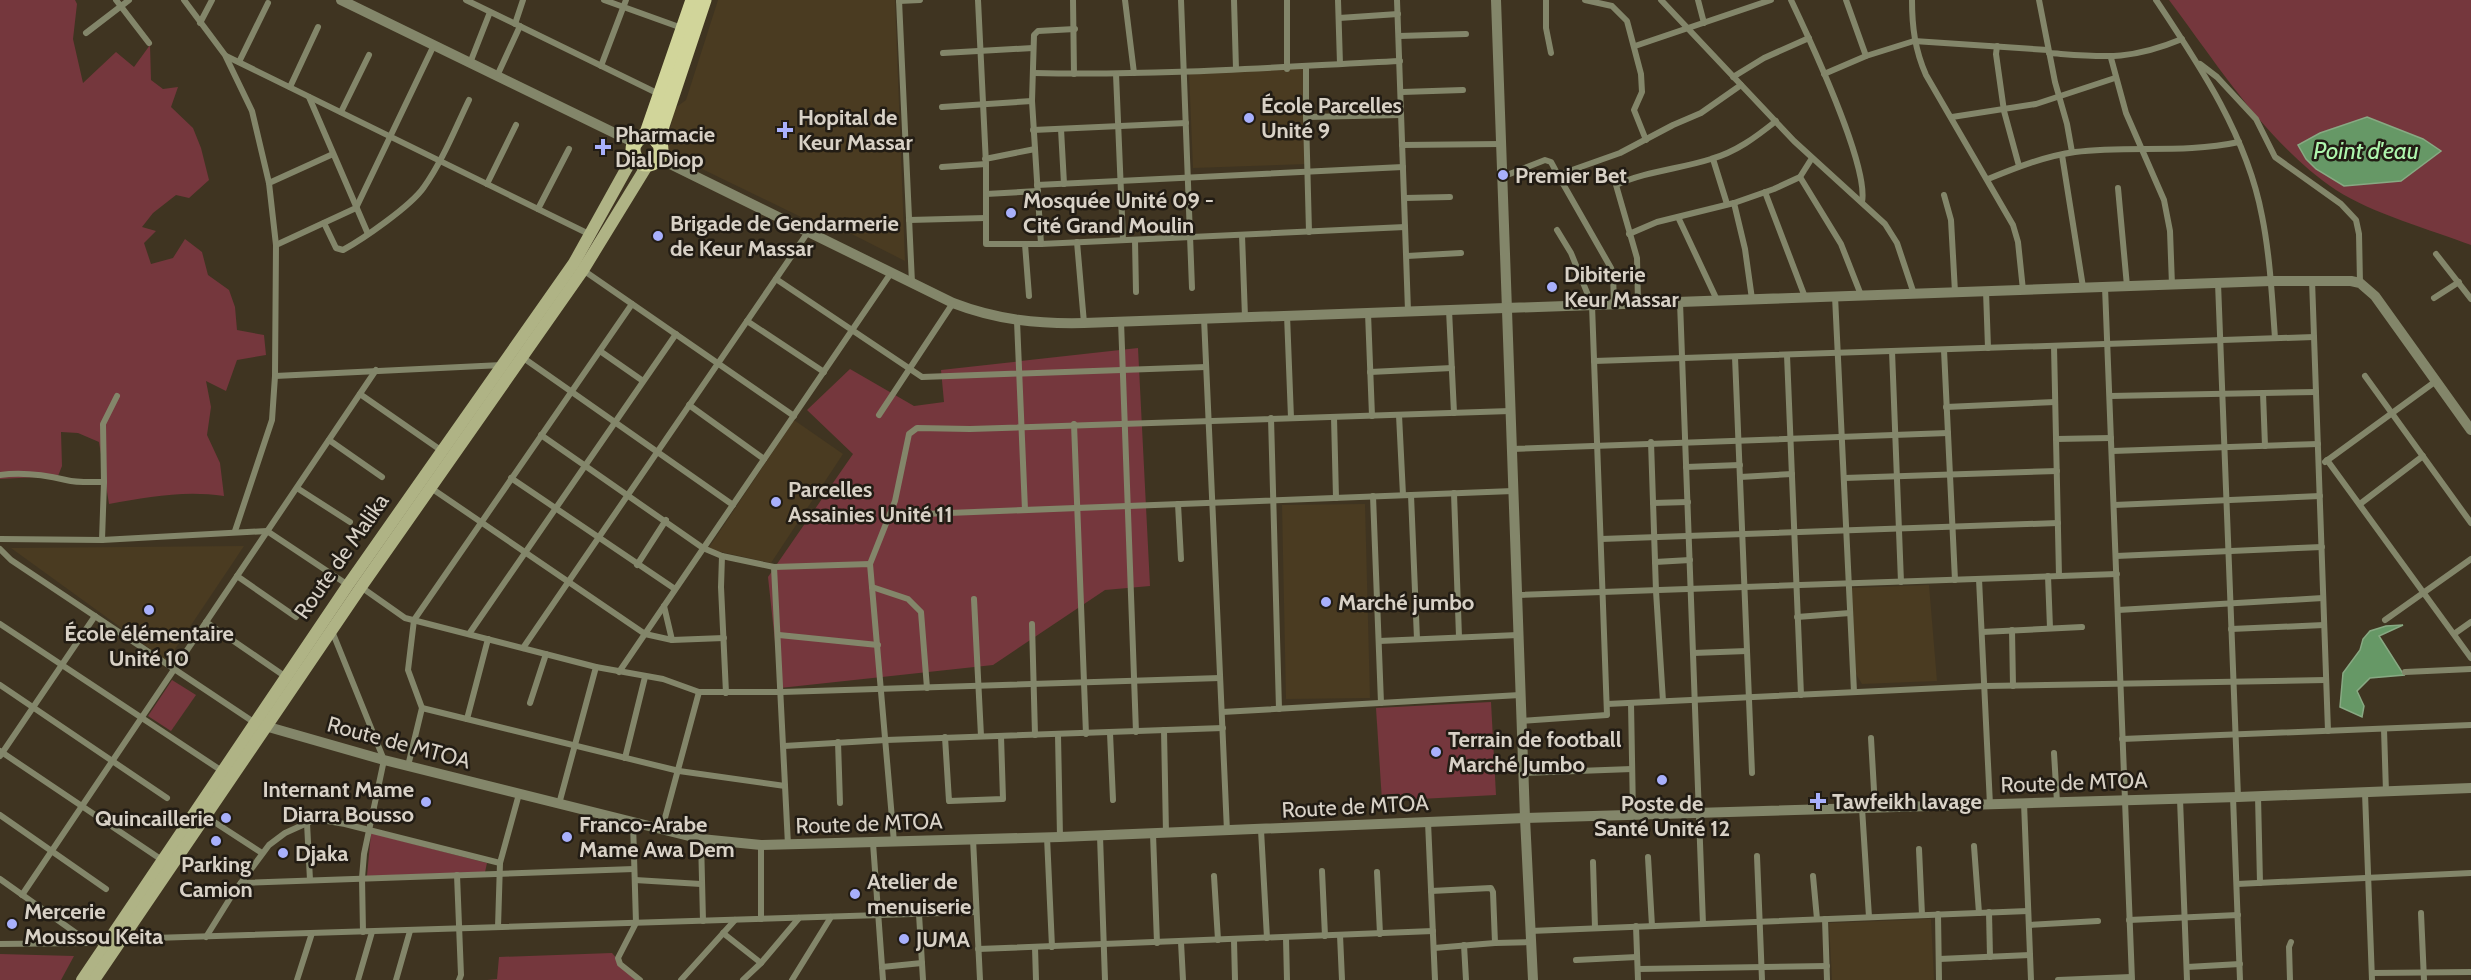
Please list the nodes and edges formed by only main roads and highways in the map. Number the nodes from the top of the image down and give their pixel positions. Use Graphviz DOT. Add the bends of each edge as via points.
graph roads {
  1 [pos="693,0"];
  2 [pos="704,0"];
  3 [pos="643,144"];
  4 [pos="653,161"];
  5 [pos="260,725"];
  6 [pos="116,939"];
  7 [pos="82,980"];
  8 [pos="94,980"];
  1 -- 3 [label="main road, Route de Malika"];
  2 -- 3 [label="main road, Route de Malika"];
  3 -- 4 [label="main road" via="660,149"];
  3 -- 4 [label="main road" via="639,162"];
  3 -- 5 [label="main road, Route de Malika" via="591,235 348,585 286,677"];
  4 -- 5 [label="main road, Route de Malika" via="583,270 332,630"];
  5 -- 6 [label="main road, Route de Malika" via="205,816"];
  5 -- 6 [label="main road, Route de Malika" via="222,771 162,860"];
  6 -- 7 [label="main road, Route de Malika"];
  6 -- 8 [label="main road, Route de Malika"];
}
